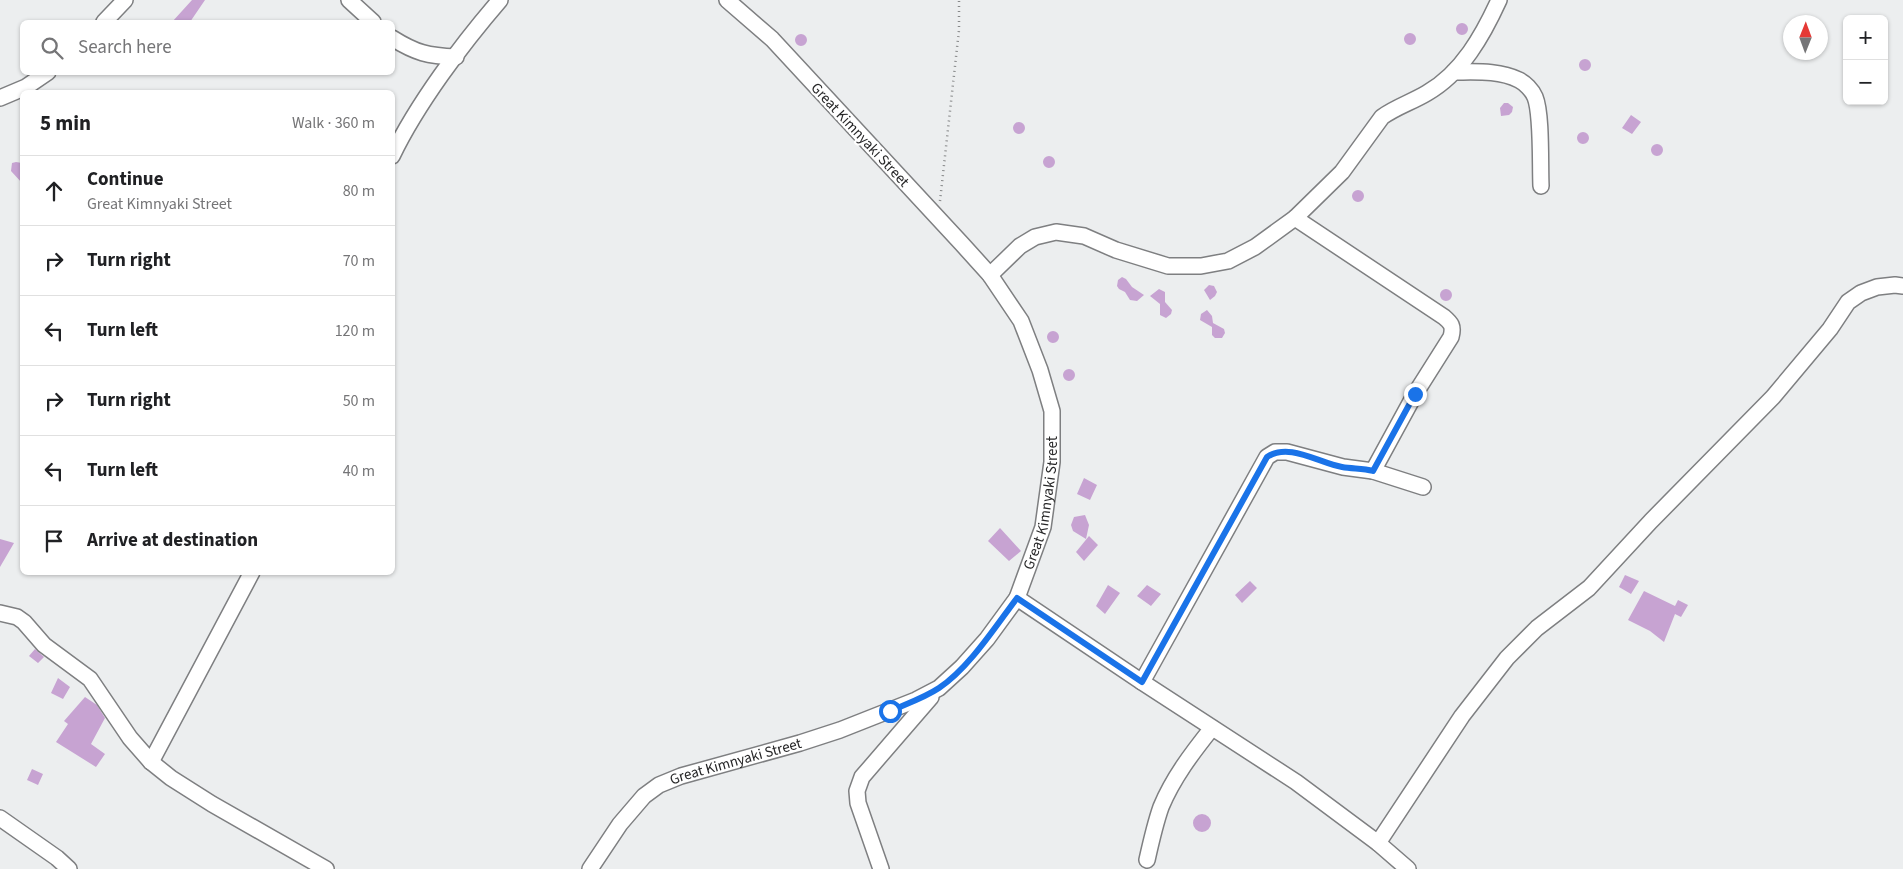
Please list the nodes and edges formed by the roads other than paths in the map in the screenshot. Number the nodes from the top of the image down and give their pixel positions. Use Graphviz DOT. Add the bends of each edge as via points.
graph roads {
  1 [pos="125,0"];
  2 [pos="349,0"];
  3 [pos="500,0"];
  4 [pos="727,0"];
  5 [pos="1499,0"];
  6 [pos="106,20"];
  7 [pos="371,20"];
  8 [pos="395,40"];
  9 [pos="456,57"];
  10 [pos="1454,72"];
  11 [pos="44,75"];
  12 [pos="0,98"];
  13 [pos="395,150"];
  14 [pos="1541,186"];
  15 [pos="1295,218"];
  16 [pos="990,275"];
  17 [pos="1903,286"];
  18 [pos="1373,471"];
  19 [pos="1423,487"];
  20 [pos="250,575"];
  21 [pos="1017,598"];
  22 [pos="0,614"];
  23 [pos="1142,682"];
  24 [pos="939,688"];
  25 [pos="1212,728"];
  26 [pos="151,762"];
  27 [pos="0,818"];
  28 [pos="1378,843"];
  29 [pos="1147,860"];
  30 [pos="69,869"];
  31 [pos="326,869"];
  32 [pos="590,869"];
  33 [pos="881,869"];
  34 [pos="1408,869"];
  1 -- 6 [label="street"];
  2 -- 7 [label="street"];
  3 -- 9 [label="street"];
  4 -- 16 [label="street, Great Kimnyaki Street" via="772,39"];
  5 -- 10 [label="street" via="1486,29"];
  8 -- 9 [label="street" via="414,51"];
  9 -- 13 [label="street"];
  10 -- 14 [label="street" via="1496,74 1519,80 1527,86 1535,97 1538,115"];
  10 -- 15 [label="street" via="1429,92 1382,117 1342,172"];
  11 -- 12 [label="street"];
  15 -- 16 [label="street" via="1255,248 1228,261 1202,266 1168,266 1084,236 1056,232 1035,237 1020,246"];
  15 -- 18 [label="street" via="1444,317 1453,329"];
  16 -- 21 [label="street, Great Kimnyaki Street" via="1021,321 1052,411 1052,462 1043,527"];
  17 -- 28 [label="street" via="1877,287 1848,302 1773,396 1588,588 1537,628 1507,658 1462,716"];
  18 -- 19 [label="street"];
  18 -- 23 [label="street" via="1343,467 1287,452 1275,452 1267,457"];
  20 -- 26 [label="street"];
  21 -- 23 [label="street"];
  21 -- 24 [label="street, Great Kimnyaki Street" via="987,639"];
  22 -- 26 [label="street" via="17,617 24,622 44,645 90,679 130,738"];
  23 -- 25 [label="street"];
  24 -- 32 [label="street, Great Kimnyaki Street" via="840,730 659,785 644,796 620,824"];
  24 -- 33 [label="street" via="862,777 857,791 858,803"];
  25 -- 28 [label="street" via="1296,782"];
  25 -- 29 [label="street" via="1179,773 1161,807"];
  26 -- 31 [label="street" via="212,804"];
  27 -- 30 [label="street"];
  28 -- 34 [label="street"];
}
